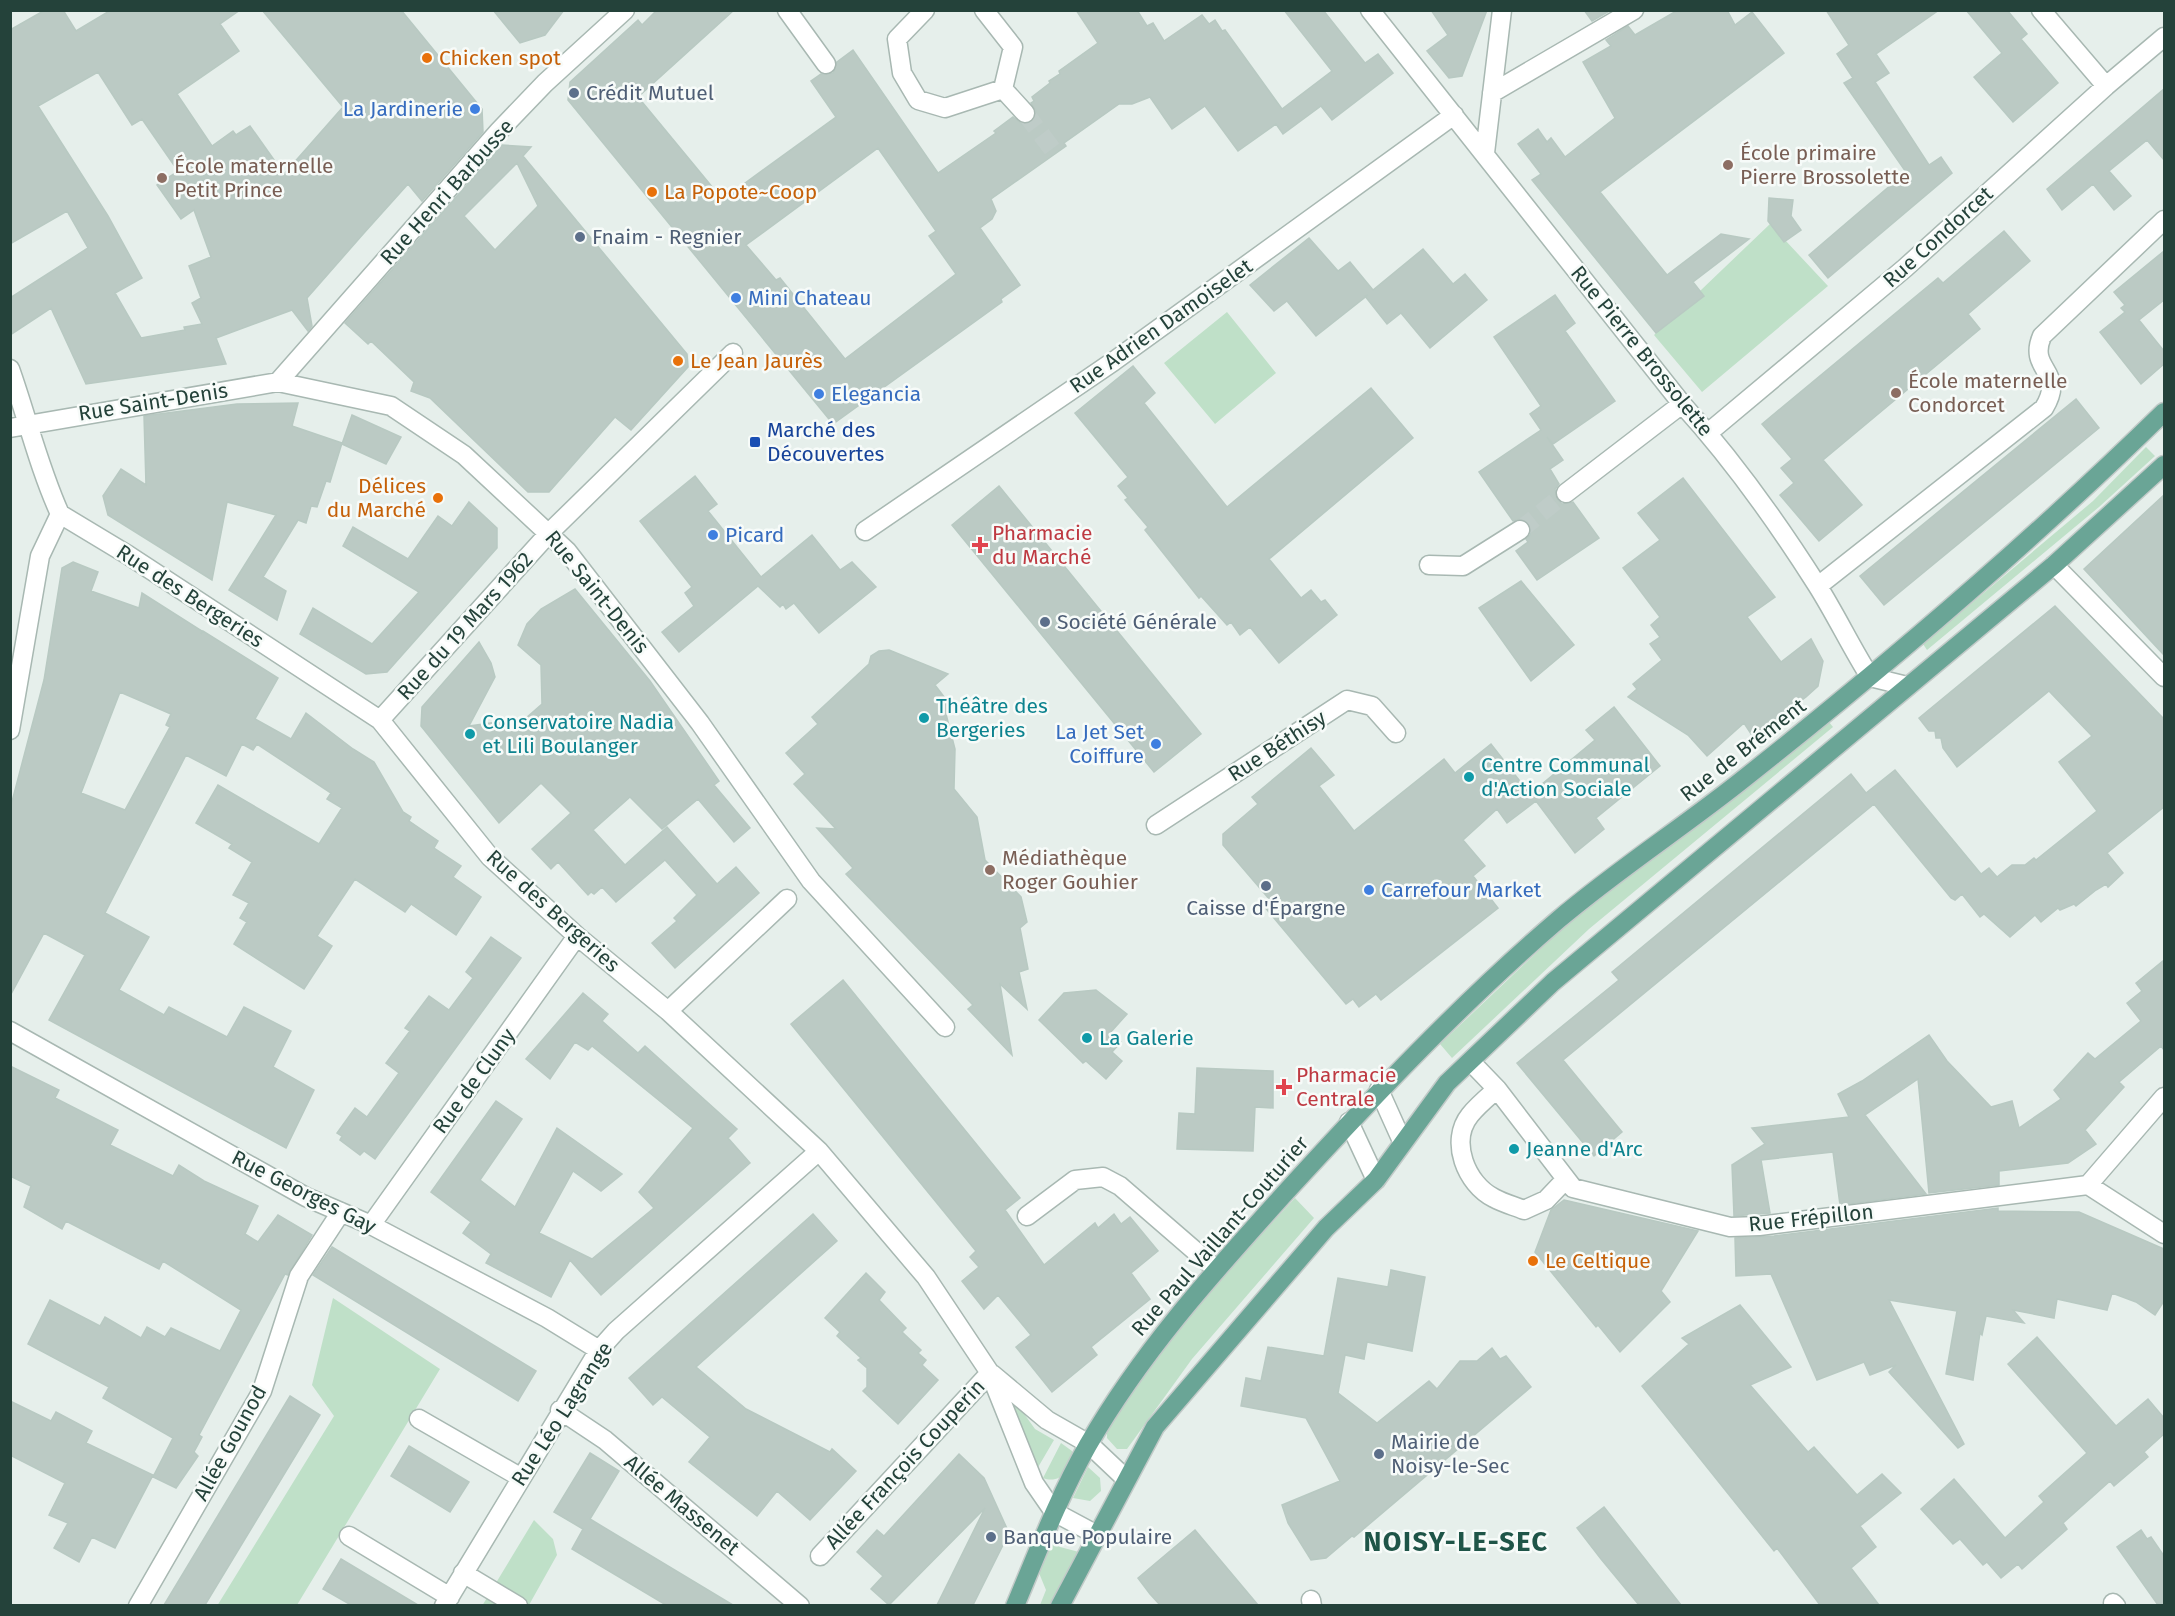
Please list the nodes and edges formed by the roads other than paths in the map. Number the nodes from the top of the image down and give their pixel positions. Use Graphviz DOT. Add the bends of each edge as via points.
graph roads {
  1 [pos="624,10"];
  2 [pos="787,10"];
  3 [pos="925,10"];
  4 [pos="984,10"];
  5 [pos="1370,10"];
  6 [pos="1502,10"];
  7 [pos="1634,10"];
  8 [pos="2041,10"];
  9 [pos="2164,37"];
  10 [pos="826,64"];
  11 [pos="2106,86"];
  12 [pos="1003,89"];
  13 [pos="1492,93"];
  14 [pos="1025,113"];
  15 [pos="1454,115"];
  16 [pos="1485,153"];
  17 [pos="2164,220"];
  18 [pos="733,353"];
  19 [pos="10,369"];
  20 [pos="278,382"];
  21 [pos="1682,404"];
  22 [pos="2164,412"];
  23 [pos="29,422"];
  24 [pos="10,428"];
  25 [pos="1708,433"];
  26 [pos="2164,465"];
  27 [pos="1566,494"];
  28 [pos="60,514"];
  29 [pos="1520,530"];
  30 [pos="865,531"];
  31 [pos="550,532"];
  32 [pos="1429,565"];
  33 [pos="2054,565"];
  34 [pos="1818,586"];
  35 [pos="1870,677"];
  36 [pos="2164,677"];
  37 [pos="1907,686"];
  38 [pos="380,720"];
  39 [pos="10,730"];
  40 [pos="1396,733"];
  41 [pos="1156,825"];
  42 [pos="788,898"];
  43 [pos="577,936"];
  44 [pos="668,1011"];
  45 [pos="945,1027"];
  46 [pos="10,1031"];
  47 [pos="1472,1062"];
  48 [pos="1497,1089"];
  49 [pos="1379,1090"];
  50 [pos="2164,1097"];
  51 [pos="1349,1122"];
  52 [pos="1402,1141"];
  53 [pos="819,1152"];
  54 [pos="1566,1179"];
  55 [pos="1376,1180"];
  56 [pos="2088,1185"];
  57 [pos="341,1212"];
  58 [pos="1027,1216"];
  59 [pos="371,1225"];
  60 [pos="2164,1234"];
  61 [pos="1216,1269"];
  62 [pos="598,1350"];
  63 [pos="990,1373"];
  64 [pos="560,1410"];
  65 [pos="419,1419"];
  66 [pos="1089,1444"];
  67 [pos="520,1477"];
  68 [pos="1126,1479"];
  69 [pos="1054,1512"];
  70 [pos="1097,1535"];
  71 [pos="349,1536"];
  72 [pos="820,1556"];
  73 [pos="463,1573"];
  74 [pos="447,1601"];
  75 [pos="138,1605"];
  76 [pos="518,1605"];
  77 [pos="800,1605"];
  78 [pos="1015,1605"];
  79 [pos="1060,1605"];
  1 -- 20 [label="street, Rue Henri Barbusse" via="499,131"];
  2 -- 10 [label="street"];
  3 -- 12 [label="street" via="897,39 902,73 918,100 945,108"];
  4 -- 12 [label="street" via="1013,47"];
  5 -- 15 [label="street, Rue Pierre Brossolette"];
  6 -- 13 [label="street"];
  7 -- 13 [label="street"];
  8 -- 11 [label="street"];
  9 -- 11 [label="street, Rue Condorcet"];
  11 -- 25 [label="street, Rue Condorcet" via="1905,268"];
  12 -- 14 [label="street"];
  13 -- 16 [label="street"];
  15 -- 16 [label="street, Rue Pierre Brossolette"];
  15 -- 30 [label="street, Rue Adrien Damoiselet" via="1114,361"];
  16 -- 21 [label="street, Rue Pierre Brossolette"];
  17 -- 34 [label="street" via="2042,336 2039,360 2053,381 2052,394 2044,408"];
  18 -- 31 [label="street, Rue du 19 Mars 1962"];
  19 -- 23 [label="street"];
  20 -- 23 [label="street, Rue Saint-Denis"];
  20 -- 31 [label="street, Rue Saint-Denis" via="391,406 464,455"];
  21 -- 25 [label="street, Rue Pierre Brossolette"];
  21 -- 27 [label="street"];
  22 -- 35 [label="main road, Rue de Brément" via="2069,506"];
  23 -- 24 [label="street, Rue Saint-Denis"];
  23 -- 28 [label="street" via="43,477"];
  25 -- 34 [label="street, Rue Pierre Brossolette"];
  26 -- 33 [label="main road"];
  28 -- 38 [label="street, Rue des Bergeries"];
  28 -- 39 [label="street" via="40,556"];
  29 -- 32 [label="street" via="1463,566"];
  31 -- 38 [label="street, Rue du 19 Mars 1962"];
  31 -- 45 [label="street, Rue Saint-Denis" via="700,723 811,881"];
  33 -- 36 [label="street"];
  33 -- 37 [label="main road"];
  34 -- 35 [label="street, Rue Pierre Brossolette"];
  35 -- 37 [label="street"];
  35 -- 49 [label="main road, Rue de Brément" via="1560,919"];
  37 -- 47 [label="main road" via="1553,982"];
  38 -- 43 [label="street, Rue des Bergeries" via="490,857"];
  40 -- 41 [label="street, Rue Béthisy" via="1372,706 1347,700"];
  42 -- 44 [label="street"];
  43 -- 44 [label="street, Rue des Bergeries"];
  43 -- 59 [label="street, Rue de Cluny"];
  44 -- 53 [label="street, Rue des Bergeries"];
  46 -- 57 [label="street, Rue Georges Gay" via="306,1197"];
  47 -- 48 [label="street, Rue Frépillon"];
  47 -- 52 [label="main road" via="1447,1083"];
  48 -- 54 [label="street, Rue Frépillon"];
  48 -- 54 [label="street" via="1469,1116 1460,1140 1463,1162 1474,1182 1492,1198 1524,1210 1546,1200"];
  49 -- 51 [label="main road, Rue de Brément"];
  49 -- 52 [label="street"];
  50 -- 56 [label="street"];
  51 -- 55 [label="street"];
  51 -- 61 [label="main road, Rue Paul Vaillant-Couturier"];
  52 -- 55 [label="main road"];
  53 -- 62 [label="street, Rue Léo Lagrange"];
  53 -- 63 [label="street, Rue des Bergeries" via="926,1277"];
  54 -- 56 [label="street, Rue Frépillon" via="1573,1188 1730,1227"];
  55 -- 68 [label="main road" via="1326,1228 1155,1427"];
  56 -- 60 [label="street"];
  57 -- 59 [label="street, Rue Georges Gay"];
  57 -- 75 [label="street, Allée Gounod" via="299,1276 262,1391"];
  58 -- 61 [label="street" via="1076,1180 1103,1177 1120,1186"];
  59 -- 62 [label="street, Rue Georges Gay" via="547,1318"];
  61 -- 66 [label="main road, Rue Paul Vaillant-Couturier" via="1162,1333"];
  62 -- 64 [label="street, Rue Léo Lagrange"];
  63 -- 66 [label="street, Rue des Bergeries" via="1047,1420"];
  63 -- 69 [label="street, Rue des Bergeries" via="1034,1483"];
  63 -- 72 [label="street, Allée François Couperin"];
  64 -- 67 [label="street, Rue Léo Lagrange"];
  64 -- 77 [label="street, Allée Massenet" via="605,1440"];
  65 -- 67 [label="street"];
  66 -- 68 [label="street, Rue des Bergeries"];
  66 -- 69 [label="main road, Rue Paul Vaillant-Couturier"];
  67 -- 73 [label="street, Rue Léo Lagrange"];
  68 -- 70 [label="main road"];
  69 -- 70 [label="street, Rue des Bergeries"];
  69 -- 78 [label="main road, Rue Paul Vaillant-Couturier"];
  70 -- 79 [label="main road"];
  71 -- 74 [label="street"];
  73 -- 74 [label="street, Rue Léo Lagrange"];
  73 -- 76 [label="street"];
}
